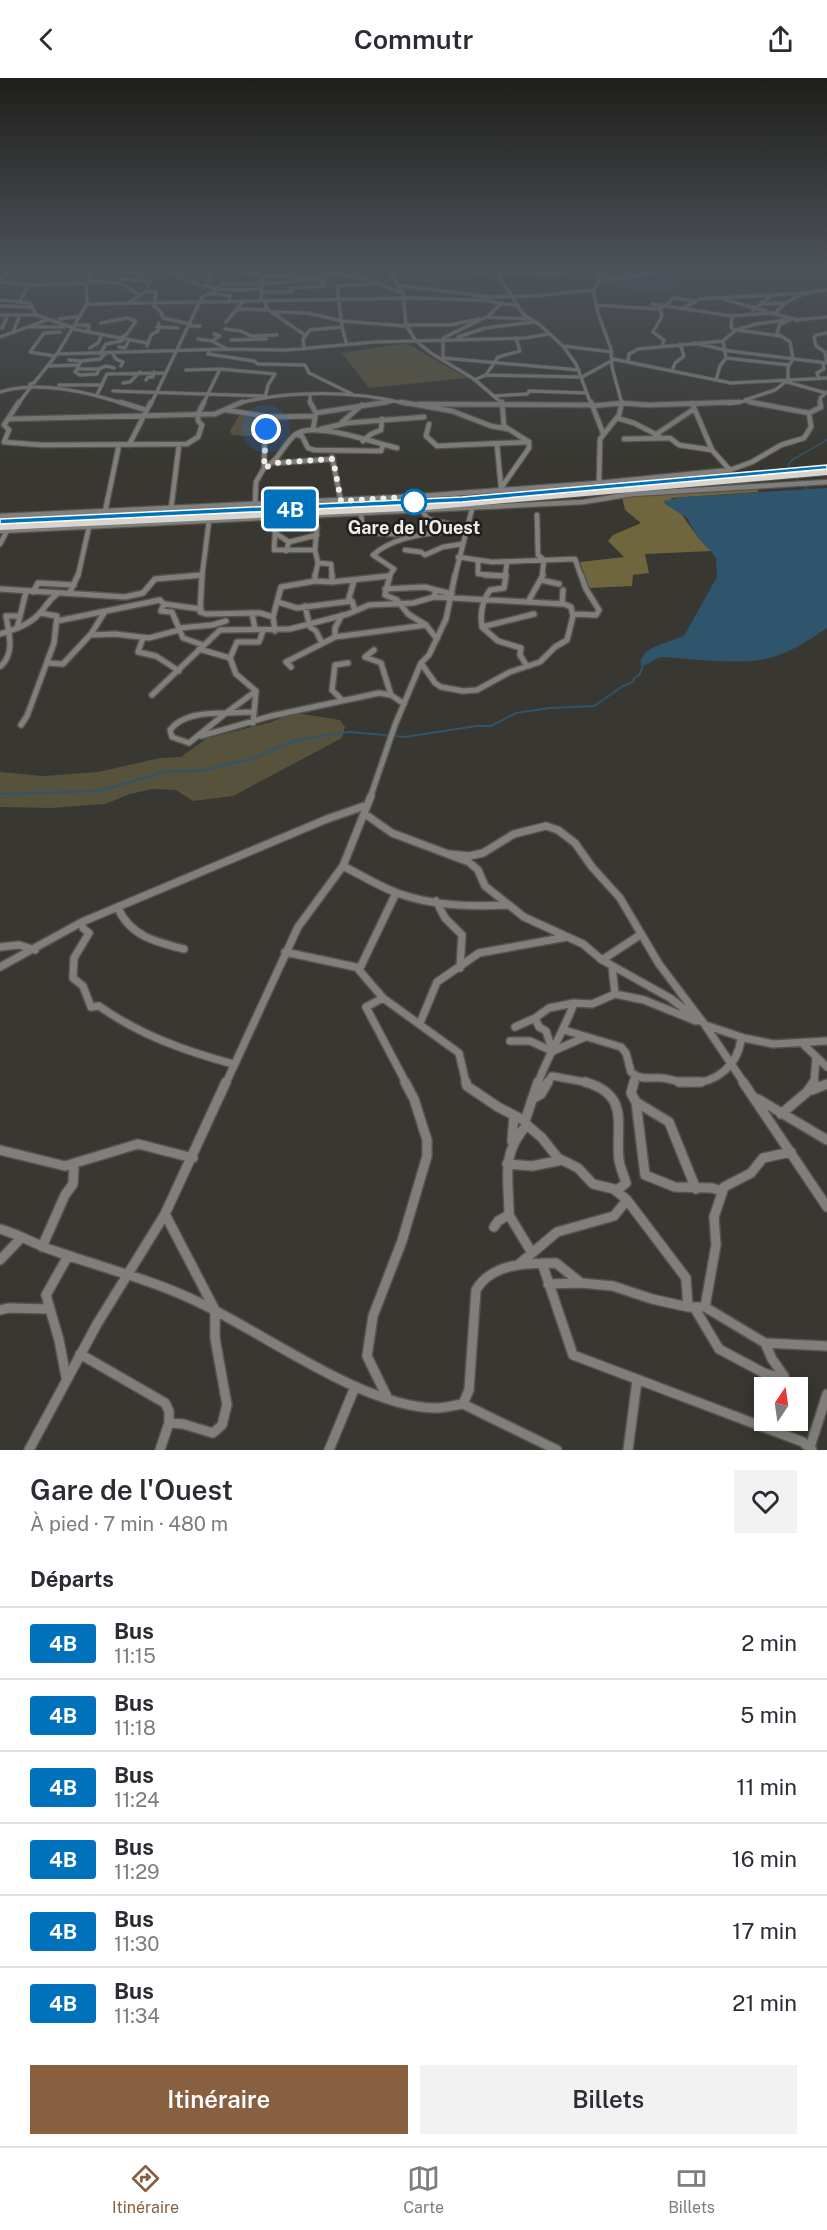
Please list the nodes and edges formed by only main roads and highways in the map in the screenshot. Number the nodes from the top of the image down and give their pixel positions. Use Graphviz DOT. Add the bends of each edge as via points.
graph roads {
  1 [pos="827,469"];
  2 [pos="424,506"];
  3 [pos="0,521"];
  4 [pos="4,528"];
  1 -- 2 [label="highway"];
  2 -- 3 [label="highway" via="341,503"];
  2 -- 4 [label="highway"];
}
